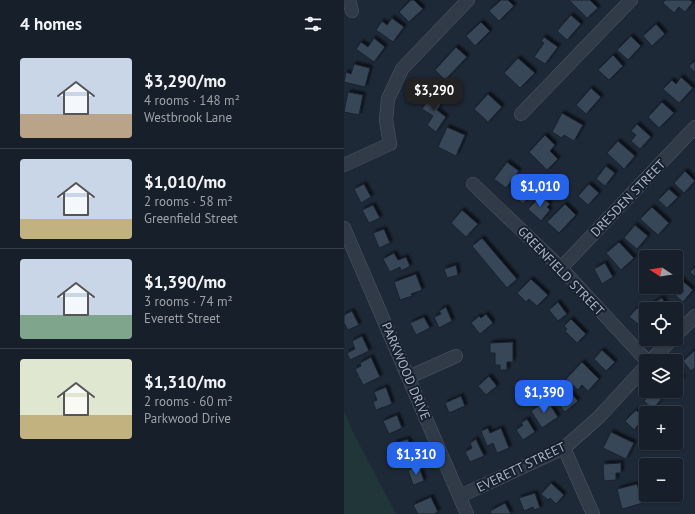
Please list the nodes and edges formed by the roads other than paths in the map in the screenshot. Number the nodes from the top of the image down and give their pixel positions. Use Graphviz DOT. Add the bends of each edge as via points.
graph roads {
  1 [pos="468,0"];
  2 [pos="631,0"];
  3 [pos="521,114"];
  4 [pos="695,127"];
  5 [pos="344,165"];
  6 [pos="473,184"];
  7 [pos="344,228"];
  8 [pos="561,268"];
  9 [pos="695,316"];
  10 [pos="683,328"];
  11 [pos="665,346"];
  12 [pos="641,354"];
  13 [pos="657,354"];
  14 [pos="456,356"];
  15 [pos="639,374"];
  16 [pos="409,377"];
  17 [pos="564,448"];
  18 [pos="460,496"];
  19 [pos="467,514"];
  20 [pos="593,514"];
  1 -- 5 [label="street" via="402,69 388,99 386,120 390,144"];
  2 -- 3 [label="street"];
  4 -- 8 [label="street, DRESDEN STREET"];
  6 -- 8 [label="street, GREENFIELD STREET"];
  7 -- 16 [label="street, PARKWOOD DRIVE"];
  8 -- 12 [label="street, GREENFIELD STREET"];
  9 -- 10 [label="street"];
  11 -- 13 [label="street"];
  14 -- 16 [label="street"];
  15 -- 17 [label="street, EVERETT STREET" via="598,418"];
  16 -- 18 [label="street, PARKWOOD DRIVE"];
  17 -- 18 [label="street, EVERETT STREET"];
  17 -- 20 [label="street"];
  18 -- 19 [label="street, PARKWOOD DRIVE"];
}
